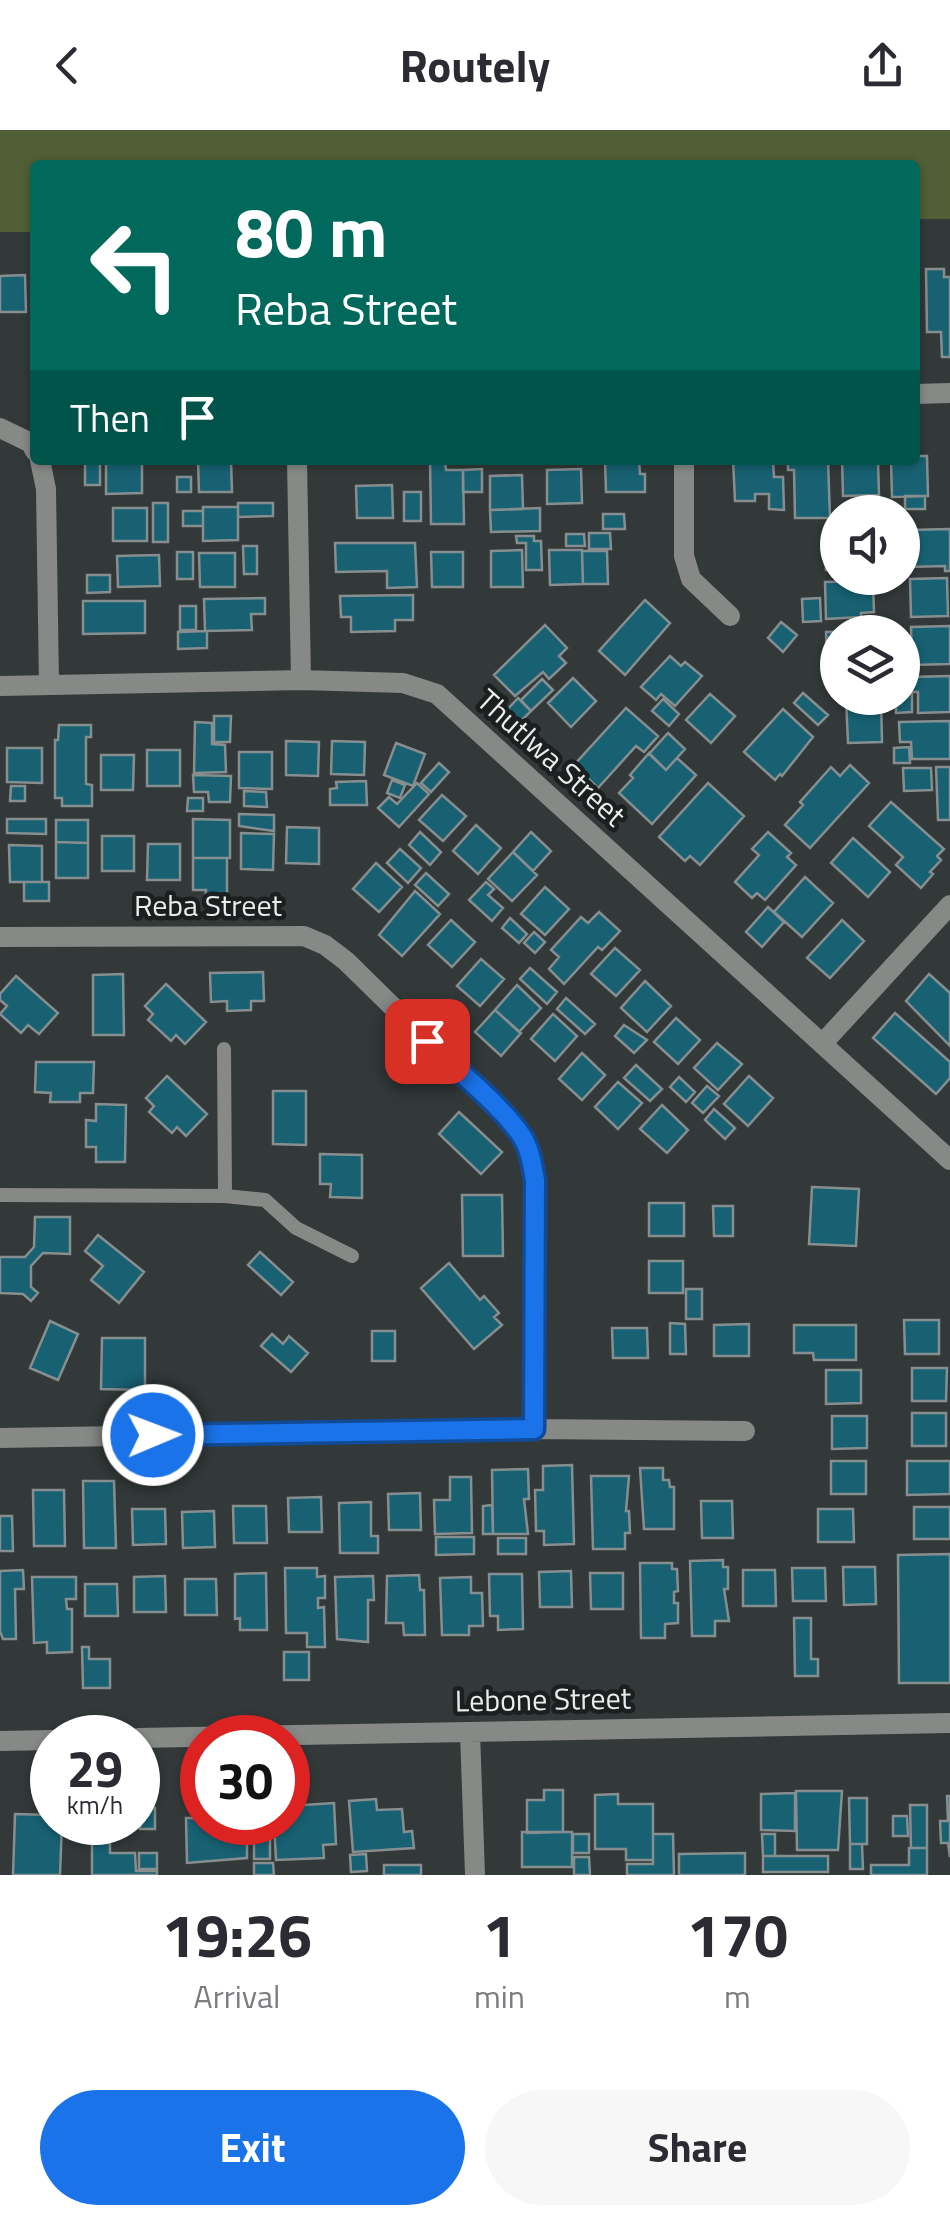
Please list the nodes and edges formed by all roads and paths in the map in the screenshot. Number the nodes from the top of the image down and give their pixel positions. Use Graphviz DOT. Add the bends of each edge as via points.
graph roads {
  1 [pos="950,392"];
  2 [pos="920,394"];
  3 [pos="0,428"];
  4 [pos="30,443"];
  5 [pos="41,465"];
  6 [pos="297,465"];
  7 [pos="684,465"];
  8 [pos="730,616"];
  9 [pos="301,680"];
  10 [pos="49,685"];
  11 [pos="0,686"];
  12 [pos="950,904"];
  13 [pos="0,937"];
  14 [pos="822,1044"];
  15 [pos="224,1049"];
  16 [pos="950,1160"];
  17 [pos="0,1195"];
  18 [pos="226,1196"];
  19 [pos="352,1256"];
  20 [pos="534,1429"];
  21 [pos="745,1430"];
  22 [pos="0,1438"];
  23 [pos="950,1723"];
  24 [pos="470,1732"];
  25 [pos="160,1738"];
  26 [pos="0,1740"];
  27 [pos="30,1740"];
  28 [pos="474,1875"];
  1 -- 2 [label="street"];
  3 -- 4 [label="street"];
  5 -- 10 [label="street"];
  6 -- 9 [label="street"];
  7 -- 8 [label="street" via="684,556 691,579"];
  9 -- 10 [label="street, Thutlwa Street"];
  9 -- 14 [label="street, Thutlwa Street" via="403,683 437,694"];
  10 -- 11 [label="street, Thutlwa Street"];
  12 -- 14 [label="street"];
  13 -- 20 [label="street, Reba Street" via="304,936 346,961 508,1120 530,1154"];
  14 -- 16 [label="street, Thutlwa Street"];
  15 -- 18 [label="lane"];
  17 -- 18 [label="lane"];
  18 -- 19 [label="lane" via="264,1200 296,1228"];
  20 -- 21 [label="street"];
  20 -- 22 [label="street"];
  23 -- 24 [label="street, Lebone Street"];
  24 -- 25 [label="street, Lebone Street"];
  24 -- 28 [label="street"];
  26 -- 27 [label="street"];
}
